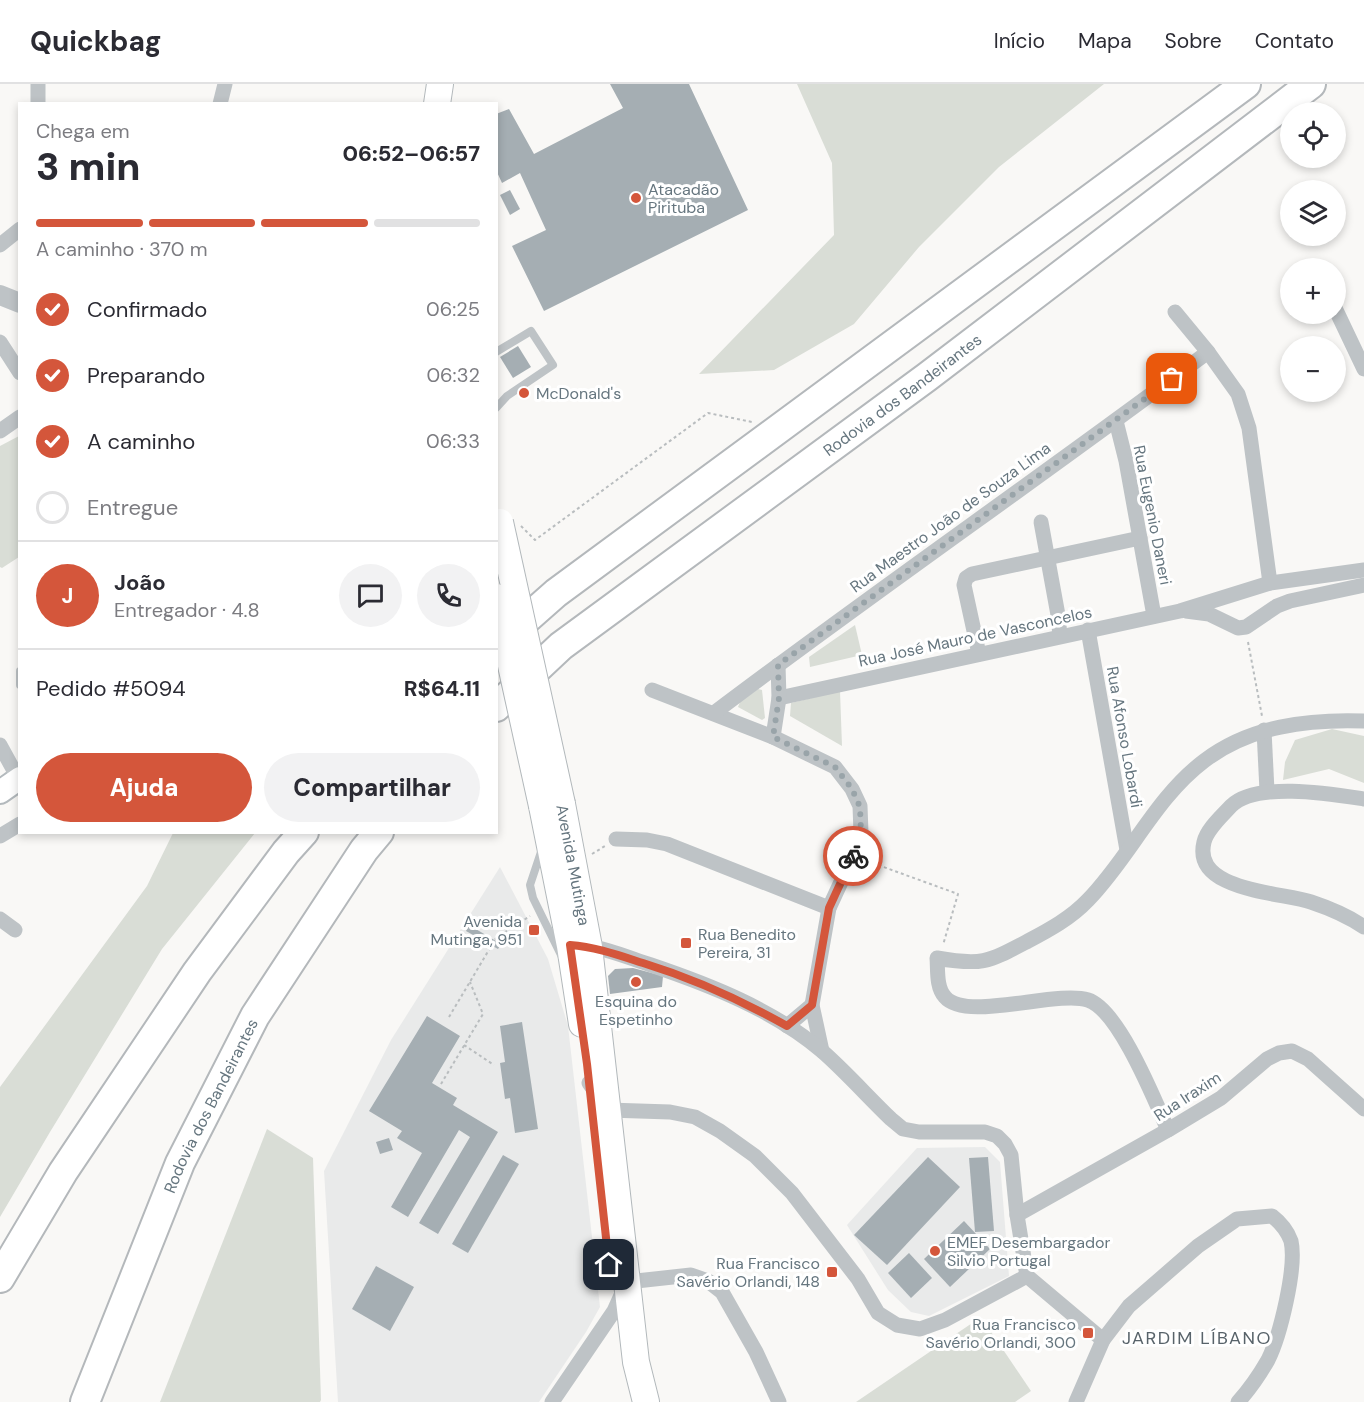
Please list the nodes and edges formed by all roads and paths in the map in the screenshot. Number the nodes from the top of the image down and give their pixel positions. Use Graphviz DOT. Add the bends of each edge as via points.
graph roads {
  1 [pos="38,84"];
  2 [pos="225,84"];
  3 [pos="440,84"];
  4 [pos="456,84"];
  5 [pos="1246,84"];
  6 [pos="1311,84"];
  7 [pos="38,102"];
  8 [pos="220,102"];
  9 [pos="437,102"];
  10 [pos="453,102"];
  11 [pos="18,231"];
  12 [pos="0,245"];
  13 [pos="0,295"];
  14 [pos="18,302"];
  15 [pos="1174,312"];
  16 [pos="1343,324"];
  17 [pos="0,342"];
  18 [pos="498,351"];
  19 [pos="1208,352"];
  20 [pos="1364,369"];
  21 [pos="18,370"];
  22 [pos="498,406"];
  23 [pos="18,418"];
  24 [pos="1116,421"];
  25 [pos="782,428"];
  26 [pos="0,431"];
  27 [pos="506,519"];
  28 [pos="1041,522"];
  29 [pos="1140,538"];
  30 [pos="1047,557"];
  31 [pos="1364,570"];
  32 [pos="1270,583"];
  33 [pos="1364,585"];
  34 [pos="1250,588"];
  35 [pos="1227,595"];
  36 [pos="498,605"];
  37 [pos="1180,611"];
  38 [pos="1154,616"];
  39 [pos="1260,616"];
  40 [pos="1228,623"];
  41 [pos="1246,627"];
  42 [pos="1088,630"];
  43 [pos="1060,636"];
  44 [pos="498,643"];
  45 [pos="979,654"];
  46 [pos="778,665"];
  47 [pos="652,690"];
  48 [pos="779,698"];
  49 [pos="498,705"];
  50 [pos="714,713"];
  51 [pos="1364,721"];
  52 [pos="1264,730"];
  53 [pos="773,737"];
  54 [pos="0,745"];
  55 [pos="18,776"];
  56 [pos="18,779"];
  57 [pos="1267,791"];
  58 [pos="0,792"];
  59 [pos="1364,799"];
  60 [pos="550,813"];
  61 [pos="18,825"];
  62 [pos="302,834"];
  63 [pos="377,834"];
  64 [pos="0,836"];
  65 [pos="616,839"];
  66 [pos="1127,850"];
  67 [pos="853,856"];
  68 [pos="575,866"];
  69 [pos="829,908"];
  70 [pos="533,914"];
  71 [pos="0,919"];
  72 [pos="1364,927"];
  73 [pos="15,930"];
  74 [pos="578,953"];
  75 [pos="937,958"];
  76 [pos="470,982"];
  77 [pos="812,1005"];
  78 [pos="449,1017"];
  79 [pos="787,1026"];
  80 [pos="464,1046"];
  81 [pos="822,1051"];
  82 [pos="494,1065"];
  83 [pos="589,1083"];
  84 [pos="441,1084"];
  85 [pos="1364,1109"];
  86 [pos="608,1110"];
  87 [pos="1168,1130"];
  88 [pos="1017,1215"];
  89 [pos="1027,1275"];
  90 [pos="0,1278"];
  91 [pos="627,1282"];
  92 [pos="614,1311"];
  93 [pos="1103,1340"];
  94 [pos="85,1402"];
  95 [pos="552,1402"];
  96 [pos="629,1402"];
  97 [pos="646,1402"];
  98 [pos="778,1402"];
  99 [pos="1076,1402"];
  100 [pos="1238,1402"];
  1 -- 7 [label="street"];
  2 -- 8 [label="street"];
  3 -- 9 [label="main road"];
  4 -- 10 [label="main road"];
  5 -- 25 [label="highway"];
  6 -- 49 [label="highway, Rodovia dos Bandeirantes" via="927,376 561,646"];
  11 -- 12 [label="street"];
  13 -- 14 [label="street"];
  15 -- 19 [label="street"];
  16 -- 20 [label="street"];
  17 -- 21 [label="street"];
  18 -- 22 [label="lane" via="531,331 553,365"];
  19 -- 24 [label="street, Rua Maestro João de Souza Lima"];
  19 -- 32 [label="street" via="1238,394 1250,428"];
  23 -- 26 [label="street"];
  24 -- 29 [label="street, Rua Eugenio Daneri"];
  24 -- 46 [label="street, Rua Maestro João de Souza Lima"];
  25 -- 27 [label="path" via="708,413 535,540"];
  25 -- 44 [label="highway" via="556,593"];
  27 -- 60 [label="main road, Avenida Mutinga, bridge"];
  28 -- 30 [label="street"];
  29 -- 30 [label="street"];
  29 -- 38 [label="street, Rua Eugenio Daneri"];
  30 -- 43 [label="street"];
  30 -- 45 [label="street" via="966,578 964,585"];
  31 -- 32 [label="street, Rua José Mauro de Vasconcelos"];
  32 -- 34 [label="street, Rua José Mauro de Vasconcelos"];
  33 -- 39 [label="street" via="1290,601"];
  34 -- 35 [label="street, Rua José Mauro de Vasconcelos"];
  34 -- 39 [label="street" via="1260,602"];
  35 -- 37 [label="street, Rua José Mauro de Vasconcelos"];
  35 -- 40 [label="street" via="1223,609"];
  36 -- 60 [label="main road, Avenida Mutinga, bridge"];
  37 -- 38 [label="street, Rua José Mauro de Vasconcelos"];
  37 -- 40 [label="street, Rua José Mauro de Vasconcelos" via="1217,616"];
  38 -- 42 [label="street, Rua José Mauro de Vasconcelos"];
  39 -- 41 [label="street"];
  40 -- 41 [label="street, Rua José Mauro de Vasconcelos"];
  41 -- 52 [label="path"];
  42 -- 43 [label="street, Rua José Mauro de Vasconcelos"];
  42 -- 66 [label="street, Rua Afonso Lobardi"];
  43 -- 45 [label="street, Rua José Mauro de Vasconcelos"];
  45 -- 48 [label="street, Rua José Mauro de Vasconcelos"];
  46 -- 48 [label="street"];
  46 -- 50 [label="street, Rua Maestro João de Souza Lima"];
  47 -- 50 [label="street"];
  48 -- 53 [label="street"];
  50 -- 53 [label="street"];
  51 -- 52 [label="street" via="1329,720"];
  52 -- 57 [label="street"];
  52 -- 66 [label="street" via="1206,759 1184,777"];
  53 -- 67 [label="street" via="835,767 852,789 860,807 861,833"];
  54 -- 55 [label="street"];
  56 -- 58 [label="main road"];
  57 -- 59 [label="street"];
  57 -- 72 [label="street" via="1236,802 1216,823 1204,841 1207,867 1229,883 1311,902"];
  60 -- 68 [label="main road, Avenida Mutinga"];
  60 -- 74 [label="main road, Avenida Mutinga"];
  61 -- 64 [label="street"];
  62 -- 90 [label="highway" via="197,972 63,1172"];
  63 -- 94 [label="highway, Rodovia dos Bandeirantes" via="244,1037 180,1163"];
  65 -- 68 [label="path"];
  65 -- 69 [label="street" via="667,844"];
  66 -- 75 [label="street" via="1086,902 1038,935 983,962"];
  67 -- 69 [label="street"];
  67 -- 75 [label="path" via="958,894"];
  68 -- 74 [label="main road, Avenida Mutinga"];
  69 -- 77 [label="street"];
  70 -- 76 [label="path" via="496,938"];
  71 -- 73 [label="street"];
  74 -- 79 [label="street" via="697,981"];
  74 -- 83 [label="main road, Avenida Mutinga"];
  74 -- 86 [label="main road, Avenida Mutinga"];
  75 -- 87 [label="street" via="938,980 945,998 957,1005 980,1007 1066,998 1089,1000 1103,1010 1134,1056"];
  76 -- 78 [label="path"];
  76 -- 80 [label="path" via="483,1014"];
  77 -- 79 [label="street"];
  77 -- 81 [label="street"];
  79 -- 81 [label="street"];
  80 -- 82 [label="path"];
  80 -- 84 [label="path"];
  81 -- 88 [label="street" via="903,1129 985,1132 997,1136 1011,1155"];
  83 -- 86 [label="street"];
  83 -- 92 [label="main road, Avenida Mutinga"];
  85 -- 87 [label="street, Rua Iraxim" via="1308,1059 1293,1051 1267,1059 1221,1098"];
  86 -- 89 [label="street" via="695,1117 755,1156 792,1193 858,1279 878,1313 897,1325 920,1329 945,1320"];
  86 -- 91 [label="main road, Avenida Mutinga"];
  87 -- 88 [label="street, Rua Iraxim"];
  88 -- 89 [label="street"];
  89 -- 93 [label="street"];
  91 -- 92 [label="street"];
  91 -- 97 [label="main road, Avenida Mutinga" via="636,1362"];
  91 -- 98 [label="street" via="691,1275 722,1292 756,1352"];
  92 -- 95 [label="street"];
  92 -- 96 [label="main road, Avenida Mutinga"];
  93 -- 99 [label="street"];
  93 -- 100 [label="street" via="1129,1306 1198,1246 1237,1219 1272,1216 1282,1224 1291,1241 1293,1266 1284,1312 1268,1359"];
}
